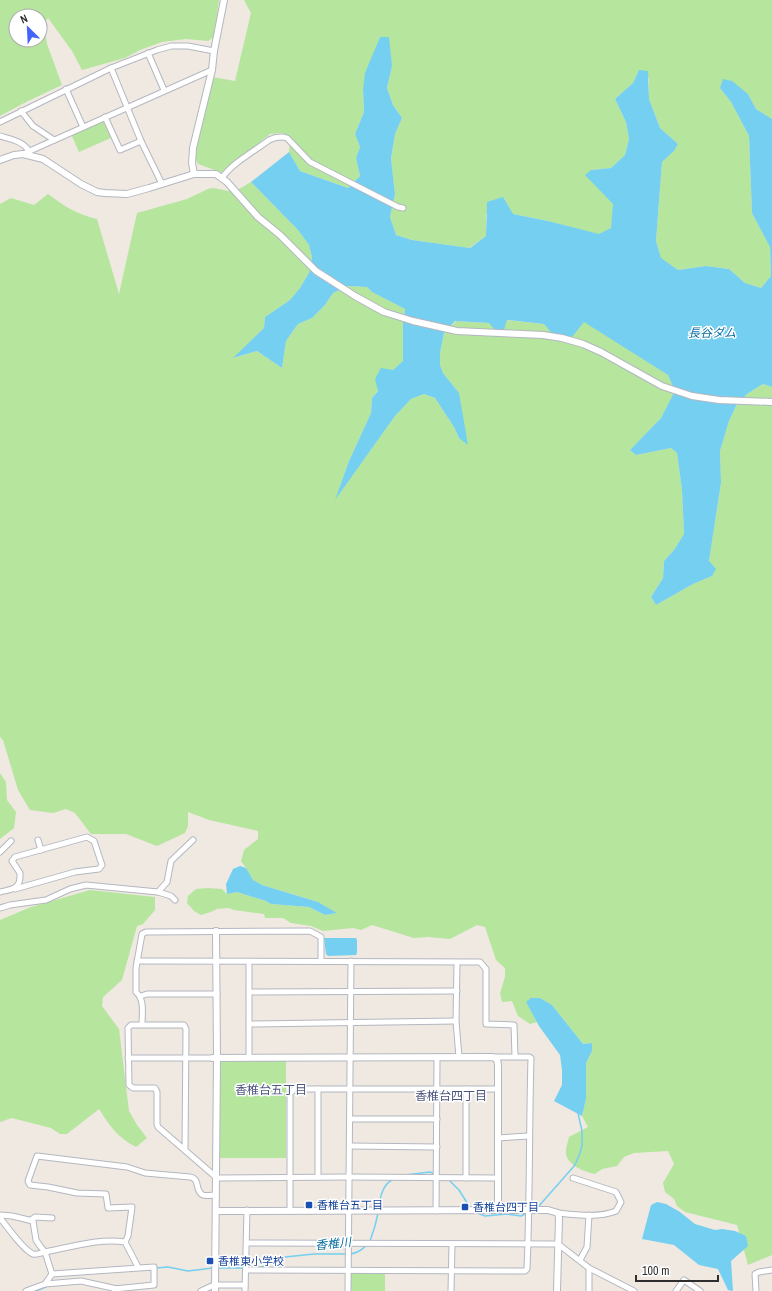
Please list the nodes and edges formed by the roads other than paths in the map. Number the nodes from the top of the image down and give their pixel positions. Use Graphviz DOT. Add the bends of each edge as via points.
graph roads {
  1 [pos="224,0"];
  2 [pos="214,51"];
  3 [pos="148,53"];
  4 [pos="111,68"];
  5 [pos="212,70"];
  6 [pos="66,89"];
  7 [pos="164,90"];
  8 [pos="127,106"];
  9 [pos="21,110"];
  10 [pos="105,117"];
  11 [pos="0,122"];
  12 [pos="83,127"];
  13 [pos="0,136"];
  14 [pos="54,140"];
  15 [pos="141,141"];
  16 [pos="26,153"];
  17 [pos="0,160"];
  18 [pos="194,174"];
  19 [pos="222,178"];
  20 [pos="162,184"];
  21 [pos="400,207"];
  22 [pos="772,402"];
  23 [pos="38,840"];
  24 [pos="193,840"];
  25 [pos="11,841"];
  26 [pos="41,850"];
  27 [pos="0,852"];
  28 [pos="15,889"];
  29 [pos="1,891"];
  30 [pos="158,892"];
  31 [pos="174,900"];
  32 [pos="0,908"];
  33 [pos="216,931"];
  34 [pos="137,961"];
  35 [pos="216,961"];
  36 [pos="321,961"];
  37 [pos="351,961"];
  38 [pos="249,962"];
  39 [pos="457,963"];
  40 [pos="457,991"];
  41 [pos="249,992"];
  42 [pos="351,992"];
  43 [pos="217,994"];
  44 [pos="140,996"];
  45 [pos="456,1021"];
  46 [pos="350,1023"];
  47 [pos="142,1024"];
  48 [pos="249,1024"];
  49 [pos="492,1056"];
  50 [pos="515,1056"];
  51 [pos="186,1057"];
  52 [pos="215,1057"];
  53 [pos="249,1057"];
  54 [pos="350,1057"];
  55 [pos="437,1057"];
  56 [pos="460,1057"];
  57 [pos="128,1058"];
  58 [pos="318,1089"];
  59 [pos="350,1089"];
  60 [pos="437,1089"];
  61 [pos="466,1089"];
  62 [pos="498,1089"];
  63 [pos="350,1119"];
  64 [pos="437,1119"];
  65 [pos="528,1136"];
  66 [pos="498,1138"];
  67 [pos="350,1146"];
  68 [pos="437,1147"];
  69 [pos="185,1150"];
  70 [pos="290,1177"];
  71 [pos="318,1177"];
  72 [pos="350,1177"];
  73 [pos="216,1178"];
  74 [pos="437,1178"];
  75 [pos="466,1178"];
  76 [pos="498,1178"];
  77 [pos="573,1178"];
  78 [pos="216,1195"];
  79 [pos="247,1210"];
  80 [pos="436,1210"];
  81 [pos="498,1210"];
  82 [pos="529,1210"];
  83 [pos="216,1211"];
  84 [pos="290,1211"];
  85 [pos="349,1211"];
  86 [pos="558,1213"];
  87 [pos="588,1215"];
  88 [pos="0,1216"];
  89 [pos="52,1218"];
  90 [pos="31,1220"];
  91 [pos="125,1242"];
  92 [pos="247,1243"];
  93 [pos="349,1243"];
  94 [pos="528,1243"];
  95 [pos="452,1244"];
  96 [pos="558,1244"];
  97 [pos="45,1252"];
  98 [pos="580,1260"];
  99 [pos="138,1267"];
  100 [pos="589,1268"];
  101 [pos="246,1270"];
  102 [pos="772,1270"];
  103 [pos="349,1271"];
  104 [pos="452,1271"];
  105 [pos="52,1274"];
  106 [pos="45,1284"];
  107 [pos="245,1285"];
  108 [pos="214,1288"];
  109 [pos="114,1289"];
  110 [pos="26,1291"];
  111 [pos="126,1291"];
  112 [pos="201,1291"];
  113 [pos="246,1291"];
  114 [pos="348,1291"];
  115 [pos="451,1291"];
  116 [pos="557,1291"];
  117 [pos="589,1291"];
  118 [pos="634,1291"];
  119 [pos="676,1291"];
  120 [pos="700,1291"];
  121 [pos="756,1291"];
  1 -- 2 [label="street"];
  2 -- 3 [label="street" via="171,46"];
  2 -- 5 [label="street"];
  3 -- 4 [label="street"];
  3 -- 7 [label="street"];
  4 -- 6 [label="street"];
  4 -- 8 [label="street"];
  5 -- 7 [label="street"];
  5 -- 18 [label="street" via="193,148"];
  6 -- 9 [label="street"];
  6 -- 12 [label="street"];
  7 -- 8 [label="street"];
  8 -- 10 [label="street"];
  8 -- 15 [label="street"];
  9 -- 11 [label="street"];
  9 -- 14 [label="street" via="33,126"];
  10 -- 12 [label="street"];
  10 -- 15 [label="street" via="120,150"];
  12 -- 14 [label="street"];
  13 -- 16 [label="street" via="26,146"];
  14 -- 16 [label="street"];
  15 -- 20 [label="street"];
  16 -- 17 [label="street"];
  16 -- 20 [label="street" via="42,159 81,184 105,194 127,194"];
  18 -- 19 [label="street" via="216,174"];
  18 -- 20 [label="street"];
  19 -- 21 [label="street" via="233,166 269,140 284,137 310,162"];
  19 -- 22 [label="street" via="258,217 316,271 384,312 457,331 543,335 569,340 601,352 662,386 692,396"];
  23 -- 26 [label="street"];
  24 -- 30 [label="street" via="171,861 167,882"];
  25 -- 27 [label="street"];
  26 -- 28 [label="street" via="13,859 20,877"];
  26 -- 28 [label="street" via="87,837 94,841 102,865 99,869 75,872"];
  28 -- 29 [label="street"];
  30 -- 31 [label="street" via="171,896"];
  30 -- 32 [label="street" via="86,885 46,900"];
  33 -- 34 [label="street" via="146,932 142,934"];
  33 -- 35 [label="street"];
  33 -- 36 [label="street" via="310,931 320,936"];
  34 -- 35 [label="street"];
  34 -- 44 [label="street" via="136,992"];
  35 -- 38 [label="street"];
  35 -- 43 [label="street"];
  36 -- 37 [label="street"];
  36 -- 38 [label="street"];
  37 -- 39 [label="street"];
  37 -- 42 [label="street"];
  38 -- 41 [label="street"];
  39 -- 40 [label="street"];
  39 -- 50 [label="street" via="480,962 486,969 486,1024 514,1025"];
  40 -- 42 [label="street"];
  40 -- 45 [label="street"];
  41 -- 42 [label="street"];
  41 -- 48 [label="street"];
  42 -- 46 [label="street"];
  43 -- 44 [label="street"];
  43 -- 52 [label="street"];
  44 -- 47 [label="street"];
  45 -- 46 [label="street"];
  45 -- 56 [label="street"];
  46 -- 48 [label="street"];
  46 -- 54 [label="street"];
  47 -- 51 [label="street" via="184,1025"];
  47 -- 57 [label="street" via="131,1025 128,1028"];
  48 -- 53 [label="street"];
  49 -- 50 [label="street"];
  49 -- 56 [label="street"];
  49 -- 62 [label="street" via="497,1059"];
  50 -- 65 [label="street" via="530,1058"];
  51 -- 52 [label="street"];
  51 -- 57 [label="street"];
  51 -- 69 [label="street"];
  52 -- 53 [label="street"];
  52 -- 73 [label="street"];
  53 -- 54 [label="street"];
  54 -- 55 [label="street"];
  54 -- 59 [label="street"];
  55 -- 56 [label="street"];
  55 -- 60 [label="street"];
  57 -- 69 [label="street" via="129,1085 133,1088 155,1088 156,1124"];
  58 -- 59 [label="street"];
  58 -- 70 [label="street" via="295,1089 290,1093"];
  58 -- 71 [label="street"];
  59 -- 60 [label="street"];
  59 -- 63 [label="street"];
  60 -- 61 [label="street"];
  60 -- 64 [label="street"];
  61 -- 62 [label="street"];
  61 -- 75 [label="street"];
  62 -- 66 [label="street"];
  63 -- 64 [label="street"];
  63 -- 67 [label="street"];
  64 -- 68 [label="street"];
  65 -- 66 [label="street"];
  65 -- 82 [label="street"];
  66 -- 76 [label="street"];
  67 -- 68 [label="street"];
  67 -- 72 [label="street"];
  68 -- 74 [label="street"];
  69 -- 73 [label="street"];
  70 -- 71 [label="street"];
  70 -- 73 [label="street"];
  70 -- 84 [label="street"];
  71 -- 72 [label="street"];
  72 -- 74 [label="street"];
  72 -- 85 [label="street"];
  73 -- 78 [label="street"];
  74 -- 75 [label="street"];
  74 -- 80 [label="street"];
  75 -- 76 [label="street"];
  76 -- 81 [label="street"];
  77 -- 87 [label="street" via="616,1192 620,1202 616,1211"];
  78 -- 83 [label="street"];
  78 -- 91 [label="street" via="201,1194 197,1181 190,1177 144,1173 127,1167 37,1156 28,1181 30,1185 77,1193 106,1194 108,1208 132,1207"];
  79 -- 83 [label="street"];
  79 -- 84 [label="street"];
  79 -- 92 [label="street"];
  80 -- 81 [label="street"];
  80 -- 85 [label="street"];
  81 -- 82 [label="street"];
  82 -- 86 [label="street"];
  82 -- 94 [label="street"];
  83 -- 108 [label="street"];
  84 -- 85 [label="street"];
  85 -- 93 [label="street"];
  86 -- 87 [label="street"];
  86 -- 96 [label="street"];
  87 -- 98 [label="street" via="587,1246"];
  88 -- 90 [label="street"];
  88 -- 97 [label="street" via="25,1249 33,1254"];
  89 -- 90 [label="street" via="35,1217"];
  90 -- 97 [label="street" via="36,1240"];
  91 -- 97 [label="street" via="103,1241"];
  91 -- 99 [label="street"];
  92 -- 93 [label="street"];
  92 -- 101 [label="street"];
  93 -- 95 [label="street"];
  93 -- 103 [label="street"];
  94 -- 95 [label="street"];
  94 -- 96 [label="street"];
  94 -- 104 [label="street" via="525,1271"];
  95 -- 104 [label="street"];
  96 -- 98 [label="street"];
  96 -- 116 [label="street"];
  97 -- 105 [label="street"];
  98 -- 100 [label="street"];
  99 -- 105 [label="street"];
  99 -- 109 [label="street" via="154,1266 154,1284"];
  100 -- 117 [label="street"];
  100 -- 118 [label="street"];
  101 -- 103 [label="street"];
  101 -- 107 [label="street"];
  102 -- 121 [label="street" via="755,1274"];
  103 -- 104 [label="street"];
  103 -- 114 [label="street"];
  104 -- 115 [label="street"];
  105 -- 106 [label="street"];
  106 -- 109 [label="street" via="81,1281"];
  106 -- 110 [label="street"];
  107 -- 108 [label="street"];
  107 -- 113 [label="street"];
  108 -- 112 [label="street"];
  109 -- 111 [label="street"];
  119 -- 120 [label="street" via="684,1280"];
}
